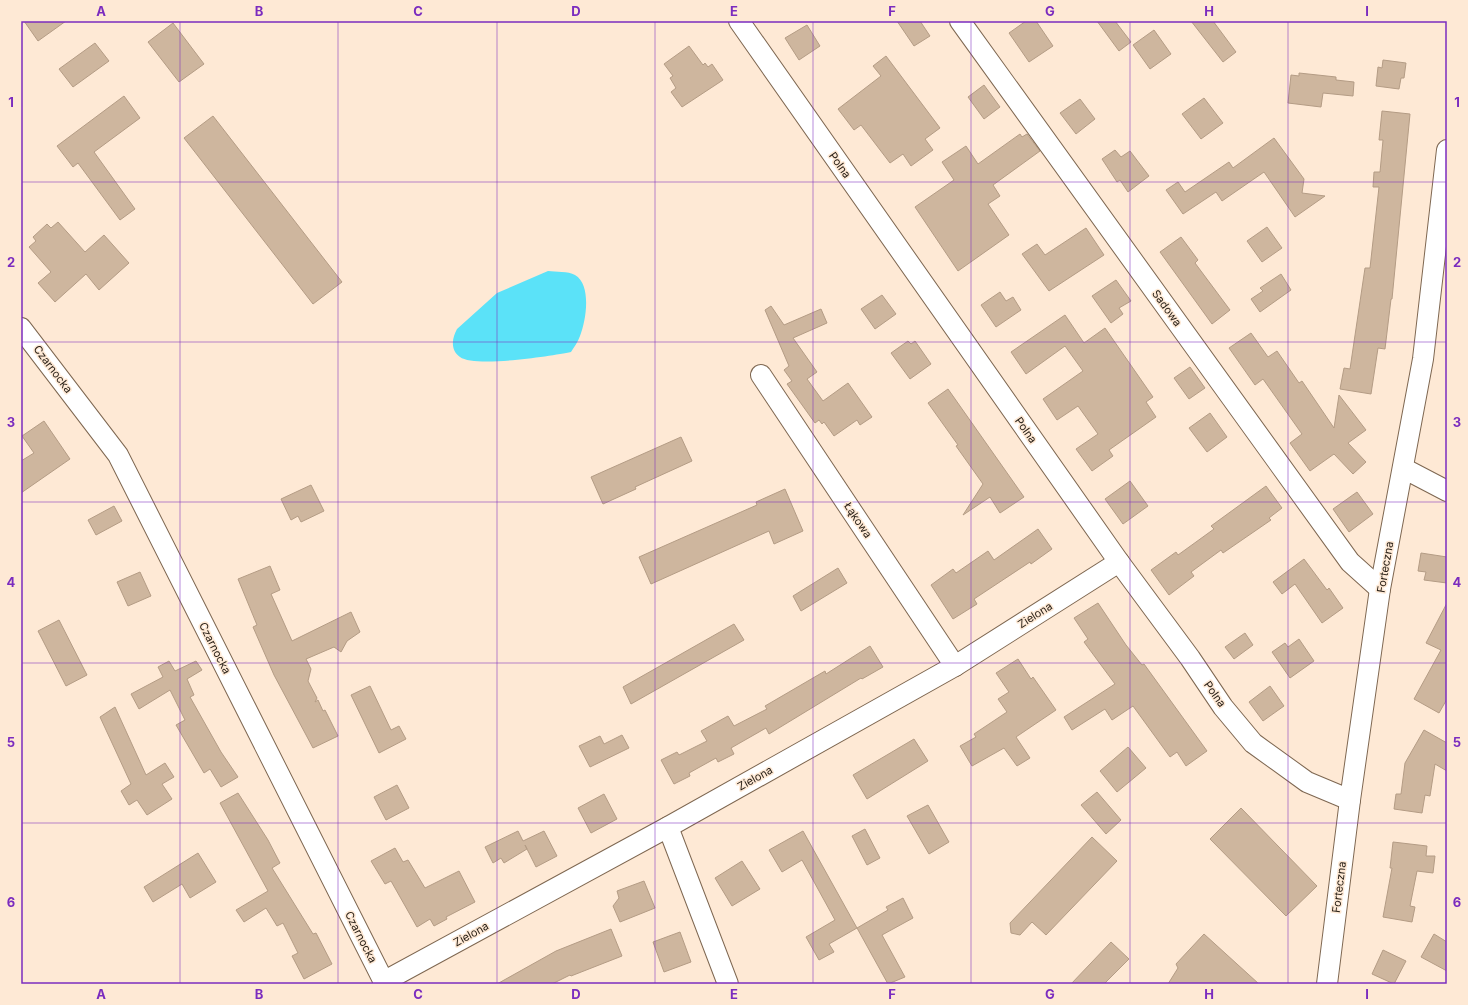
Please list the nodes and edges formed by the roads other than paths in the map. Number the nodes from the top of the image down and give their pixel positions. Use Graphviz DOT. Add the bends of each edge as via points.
graph roads {
  1 [pos="739,21"];
  2 [pos="960,21"];
  3 [pos="1447,150"];
  4 [pos="21,328"];
  5 [pos="761,375"];
  6 [pos="1403,468"];
  7 [pos="1447,491"];
  8 [pos="1119,562"];
  9 [pos="1380,589"];
  10 [pos="955,666"];
  11 [pos="1350,800"];
  12 [pos="668,827"];
  13 [pos="384,983"];
  14 [pos="728,984"];
  15 [pos="1327,984"];
  1 -- 8 [label="street, Polna"];
  2 -- 9 [label="street, Sadowa" via="1350,562"];
  3 -- 6 [label="street, Forteczna" via="1423,359"];
  4 -- 13 [label="street, Czarnocka" via="118,455"];
  5 -- 10 [label="street, Łąkowa"];
  6 -- 7 [label="street"];
  6 -- 9 [label="street, Forteczna"];
  8 -- 10 [label="street, Zielona"];
  8 -- 11 [label="street, Polna" via="1223,707 1253,743 1307,782"];
  9 -- 11 [label="street, Forteczna"];
  10 -- 12 [label="street, Zielona"];
  11 -- 15 [label="street, Forteczna"];
  12 -- 13 [label="street, Zielona"];
  12 -- 14 [label="street"];
}
